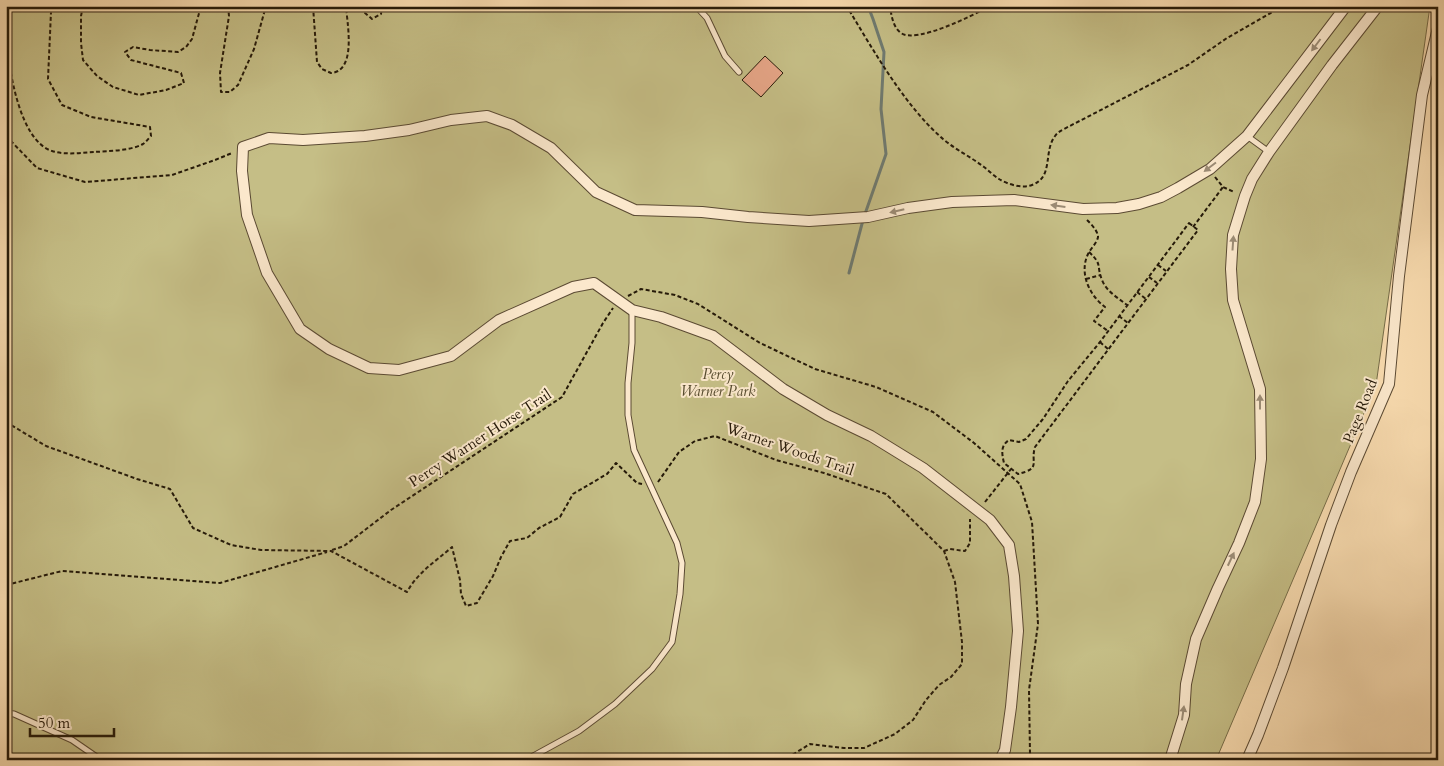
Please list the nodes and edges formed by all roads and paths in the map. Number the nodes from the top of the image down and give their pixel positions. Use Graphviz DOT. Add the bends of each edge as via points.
graph roads {
  1 [pos="54,6"];
  2 [pos="82,6"];
  3 [pos="201,6"];
  4 [pos="228,6"];
  5 [pos="266,6"];
  6 [pos="313,6"];
  7 [pos="346,6"];
  8 [pos="366,6"];
  9 [pos="382,6"];
  10 [pos="696,6"];
  11 [pos="786,6"];
  12 [pos="823,6"];
  13 [pos="845,6"];
  14 [pos="887,6"];
  15 [pos="990,6"];
  16 [pos="1283,6"];
  17 [pos="1346,6"];
  18 [pos="1378,6"];
  19 [pos="6,8"];
  20 [pos="1438,28"];
  21 [pos="739,72"];
  22 [pos="6,136"];
  23 [pos="1247,136"];
  24 [pos="243,148"];
  25 [pos="1269,152"];
  26 [pos="1210,169"];
  27 [pos="1223,187"];
  28 [pos="1245,196"];
  29 [pos="1075,208"];
  30 [pos="1194,227"];
  31 [pos="1090,252"];
  32 [pos="1158,265"];
  33 [pos="1166,272"];
  34 [pos="1101,275"];
  35 [pos="1149,277"];
  36 [pos="1086,279"];
  37 [pos="1158,284"];
  38 [pos="1137,292"];
  39 [pos="1146,299"];
  40 [pos="618,300"];
  41 [pos="1127,305"];
  42 [pos="632,310"];
  43 [pos="1119,316"];
  44 [pos="1128,323"];
  45 [pos="1108,331"];
  46 [pos="1100,342"];
  47 [pos="1108,349"];
  48 [pos="6,422"];
  49 [pos="1011,469"];
  50 [pos="1008,473"];
  51 [pos="651,485"];
  52 [pos="978,510"];
  53 [pos="944,550"];
  54 [pos="331,551"];
  55 [pos="6,585"];
  56 [pos="6,712"];
  57 [pos="101,760"];
  58 [pos="526,760"];
  59 [pos="676,760"];
  60 [pos="696,760"];
  61 [pos="784,760"];
  62 [pos="1000,760"];
  63 [pos="1028,760"];
  64 [pos="1170,760"];
  65 [pos="1246,760"];
  1 -- 19 [label="path" via="48,79 62,105 91,117 150,127 151,136 144,144 116,151 68,154 50,151 35,140 16,98 7,42"];
  2 -- 3 [label="path" via="83,60 97,76 113,87 139,95 184,83 181,73 132,60 125,52 133,47 178,52 192,39"];
  4 -- 5 [label="path" via="220,73 221,92 230,92 238,85 254,49"];
  6 -- 7 [label="path" via="317,62 330,73 339,70 345,62 350,43"];
  8 -- 9 [label="path" via="365,12 372,19 381,14"];
  10 -- 21 [label="lane" via="707,18 726,56"];
  11 -- 12 [label="path"];
  13 -- 16 [label="path" via="920,117 944,140 999,179 1025,187 1042,178 1055,135 1188,65"];
  14 -- 15 [label="path" via="896,28 910,37"];
  17 -- 23 [label="street, one-way"];
  18 -- 25 [label="street"];
  20 -- 65 [label="street, Page Road" via="1422,94 1389,384 1351,472 1283,668"];
  22 -- 24 [label="path" via="37,168 85,182 172,175"];
  23 -- 25 [label="lane"];
  23 -- 26 [label="street, one-way"];
  29 -- 24 [label="street, one-way" via="1014,200 952,202 868,217 809,221 635,210 596,192 551,148 512,125 487,116 365,136 303,140 269,138"];
  24 -- 40 [label="street" via="247,215 267,273 300,329 329,349 369,368 400,370 451,356 499,320 573,287 594,283"];
  25 -- 28 [label="street"];
  26 -- 27 [label="path"];
  26 -- 29 [label="street" via="1178,188 1139,204 1117,208"];
  27 -- 28 [label="path"];
  27 -- 30 [label="path"];
  64 -- 28 [label="street, one-way" via="1184,716 1186,684 1196,639 1255,502 1260,467 1260,389 1233,300 1233,235"];
  29 -- 31 [label="path" via="1098,234"];
  30 -- 32 [label="path" via="1189,223"];
  30 -- 33 [label="path" via="1198,230"];
  31 -- 34 [label="path" via="1098,260"];
  31 -- 36 [label="path" via="1084,273"];
  32 -- 33 [label="path"];
  32 -- 35 [label="path"];
  33 -- 37 [label="path"];
  34 -- 36 [label="path"];
  34 -- 41 [label="path" via="1108,289"];
  35 -- 37 [label="path"];
  35 -- 38 [label="path"];
  36 -- 45 [label="path" via="1091,292 1105,307 1094,321"];
  37 -- 39 [label="path"];
  38 -- 39 [label="path"];
  38 -- 41 [label="path"];
  39 -- 44 [label="path"];
  40 -- 42 [label="street"];
  40 -- 50 [label="path" via="641,289 674,295 698,304 760,343 816,369 876,387 933,412"];
  40 -- 54 [label="path, Percy Warner Horse Trail" via="562,397 391,510 344,546"];
  41 -- 43 [label="path"];
  42 -- 51 [label="lane" via="628,415 634,450"];
  42 -- 52 [label="street" via="713,336 784,389 915,463"];
  43 -- 44 [label="path"];
  43 -- 45 [label="path"];
  44 -- 47 [label="path"];
  45 -- 46 [label="path"];
  46 -- 47 [label="path"];
  46 -- 49 [label="path" via="1026,439 1019,442 1009,440 1003,446 1004,463"];
  47 -- 49 [label="path" via="1034,446 1033,467 1018,474"];
  48 -- 54 [label="path" via="46,446 170,489 193,528 231,545 261,550"];
  49 -- 50 [label="path"];
  50 -- 52 [label="path"];
  50 -- 63 [label="path" via="1020,484 1032,522 1038,624 1029,690"];
  51 -- 53 [label="path, Warner Woods Trail" via="658,483 679,452 695,441 715,436 776,460 886,494"];
  51 -- 54 [label="path" via="636,483 616,463 607,474 573,494 560,516 527,538 510,542 477,603 466,606 452,547 424,570 407,592"];
  51 -- 58 [label="lane" via="677,543 682,563 672,642 652,669 615,704 579,731"];
  52 -- 53 [label="path" via="970,520 970,543 965,550"];
  52 -- 62 [label="street" via="1009,545 1014,576 1018,631 1010,716 1005,750"];
  53 -- 61 [label="path, Warner Woods Trail" via="955,582 962,664 939,685 913,720 895,734 864,748 810,744"];
  54 -- 55 [label="path, Percy Warner Horse Trail" via="220,583 62,571"];
  56 -- 57 [label="lane" via="72,740"];
  59 -- 60 [label="path" via="681,756"];
}
